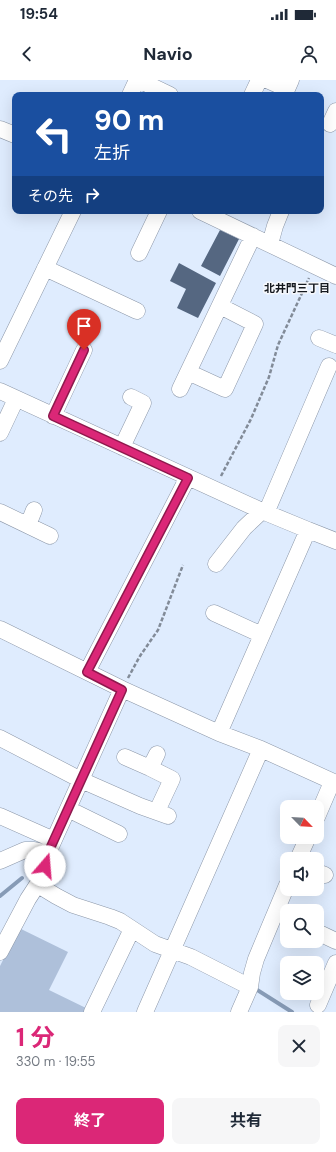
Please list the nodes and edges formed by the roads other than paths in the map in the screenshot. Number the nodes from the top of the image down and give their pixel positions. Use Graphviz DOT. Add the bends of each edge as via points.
graph roads {
  1 [pos="138,80"];
  2 [pos="259,80"];
  3 [pos="267,80"];
  4 [pos="291,80"];
  5 [pos="132,92"];
  6 [pos="164,92"];
  7 [pos="253,92"];
  8 [pos="0,129"];
  9 [pos="12,134"];
  10 [pos="72,214"];
  11 [pos="158,214"];
  12 [pos="206,214"];
  13 [pos="280,214"];
  14 [pos="253,236"];
  15 [pos="270,244"];
  16 [pos="139,253"];
  17 [pos="45,268"];
  18 [pos="336,276"];
  19 [pos="220,306"];
  20 [pos="137,311"];
  21 [pos="84,350"];
  22 [pos="0,361"];
  23 [pos="329,366"];
  24 [pos="188,372"];
  25 [pos="180,388"];
  26 [pos="0,391"];
  27 [pos="131,397"];
  28 [pos="16,399"];
  29 [pos="53,416"];
  30 [pos="2,439"];
  31 [pos="122,447"];
  32 [pos="188,478"];
  33 [pos="0,512"];
  34 [pos="264,512"];
  35 [pos="308,530"];
  36 [pos="50,536"];
  37 [pos="336,541"];
  38 [pos="226,559"];
  39 [pos="214,613"];
  40 [pos="0,629"];
  41 [pos="262,635"];
  42 [pos="87,672"];
  43 [pos="122,690"];
  44 [pos="219,733"];
  45 [pos="0,738"];
  46 [pos="261,749"];
  47 [pos="125,756"];
  48 [pos="81,780"];
  49 [pos="334,783"];
  50 [pos="324,803"];
  51 [pos="68,810"];
  52 [pos="0,816"];
  53 [pos="119,834"];
  54 [pos="51,846"];
  55 [pos="0,861"];
  56 [pos="38,884"];
  57 [pos="280,918"];
  58 [pos="132,929"];
  59 [pos="324,935"];
  60 [pos="336,941"];
  61 [pos="173,950"];
  62 [pos="0,952"];
  63 [pos="336,963"];
  64 [pos="250,987"];
  65 [pos="318,1005"];
  66 [pos="92,1012"];
  67 [pos="145,1012"];
  68 [pos="239,1012"];
  1 -- 5 [label="street"];
  1 -- 6 [label="street"];
  2 -- 7 [label="street"];
  3 -- 4 [label="street" via="286,89"];
  8 -- 9 [label="street"];
  10 -- 17 [label="street"];
  11 -- 16 [label="street"];
  12 -- 14 [label="street"];
  13 -- 15 [label="street"];
  14 -- 15 [label="street"];
  14 -- 19 [label="street"];
  15 -- 18 [label="street"];
  17 -- 20 [label="street"];
  17 -- 22 [label="street"];
  19 -- 24 [label="street"];
  19 -- 24 [label="street" via="255,324 225,389"];
  21 -- 29 [label="street"];
  23 -- 34 [label="street" via="325,390 300,451"];
  24 -- 25 [label="street"];
  26 -- 28 [label="street"];
  27 -- 31 [label="street" via="143,403"];
  28 -- 29 [label="street"];
  28 -- 30 [label="street"];
  29 -- 31 [label="street"];
  31 -- 32 [label="street"];
  32 -- 34 [label="street"];
  32 -- 42 [label="street"];
  33 -- 36 [label="street" via="31,518"];
  34 -- 35 [label="street"];
  34 -- 38 [label="street" via="244,528"];
  35 -- 37 [label="street"];
  35 -- 41 [label="street"];
  39 -- 41 [label="street"];
  40 -- 42 [label="street"];
  41 -- 44 [label="street"];
  42 -- 43 [label="street"];
  43 -- 44 [label="street"];
  43 -- 48 [label="street"];
  44 -- 46 [label="street"];
  45 -- 48 [label="street"];
  46 -- 49 [label="street"];
  46 -- 61 [label="street"];
  47 -- 48 [label="street" via="154,761 172,779 163,814"];
  48 -- 51 [label="street"];
  49 -- 50 [label="street"];
  51 -- 53 [label="street"];
  51 -- 54 [label="street"];
  52 -- 54 [label="street"];
  54 -- 55 [label="street" via="24,850"];
  54 -- 56 [label="street"];
  56 -- 58 [label="street" via="73,905 110,917"];
  56 -- 62 [label="street"];
  57 -- 64 [label="street" via="256,959"];
  58 -- 61 [label="street" via="156,944"];
  58 -- 66 [label="street"];
  59 -- 60 [label="street"];
  61 -- 64 [label="street"];
  61 -- 67 [label="street"];
  63 -- 65 [label="street"];
  64 -- 68 [label="street"];
}
